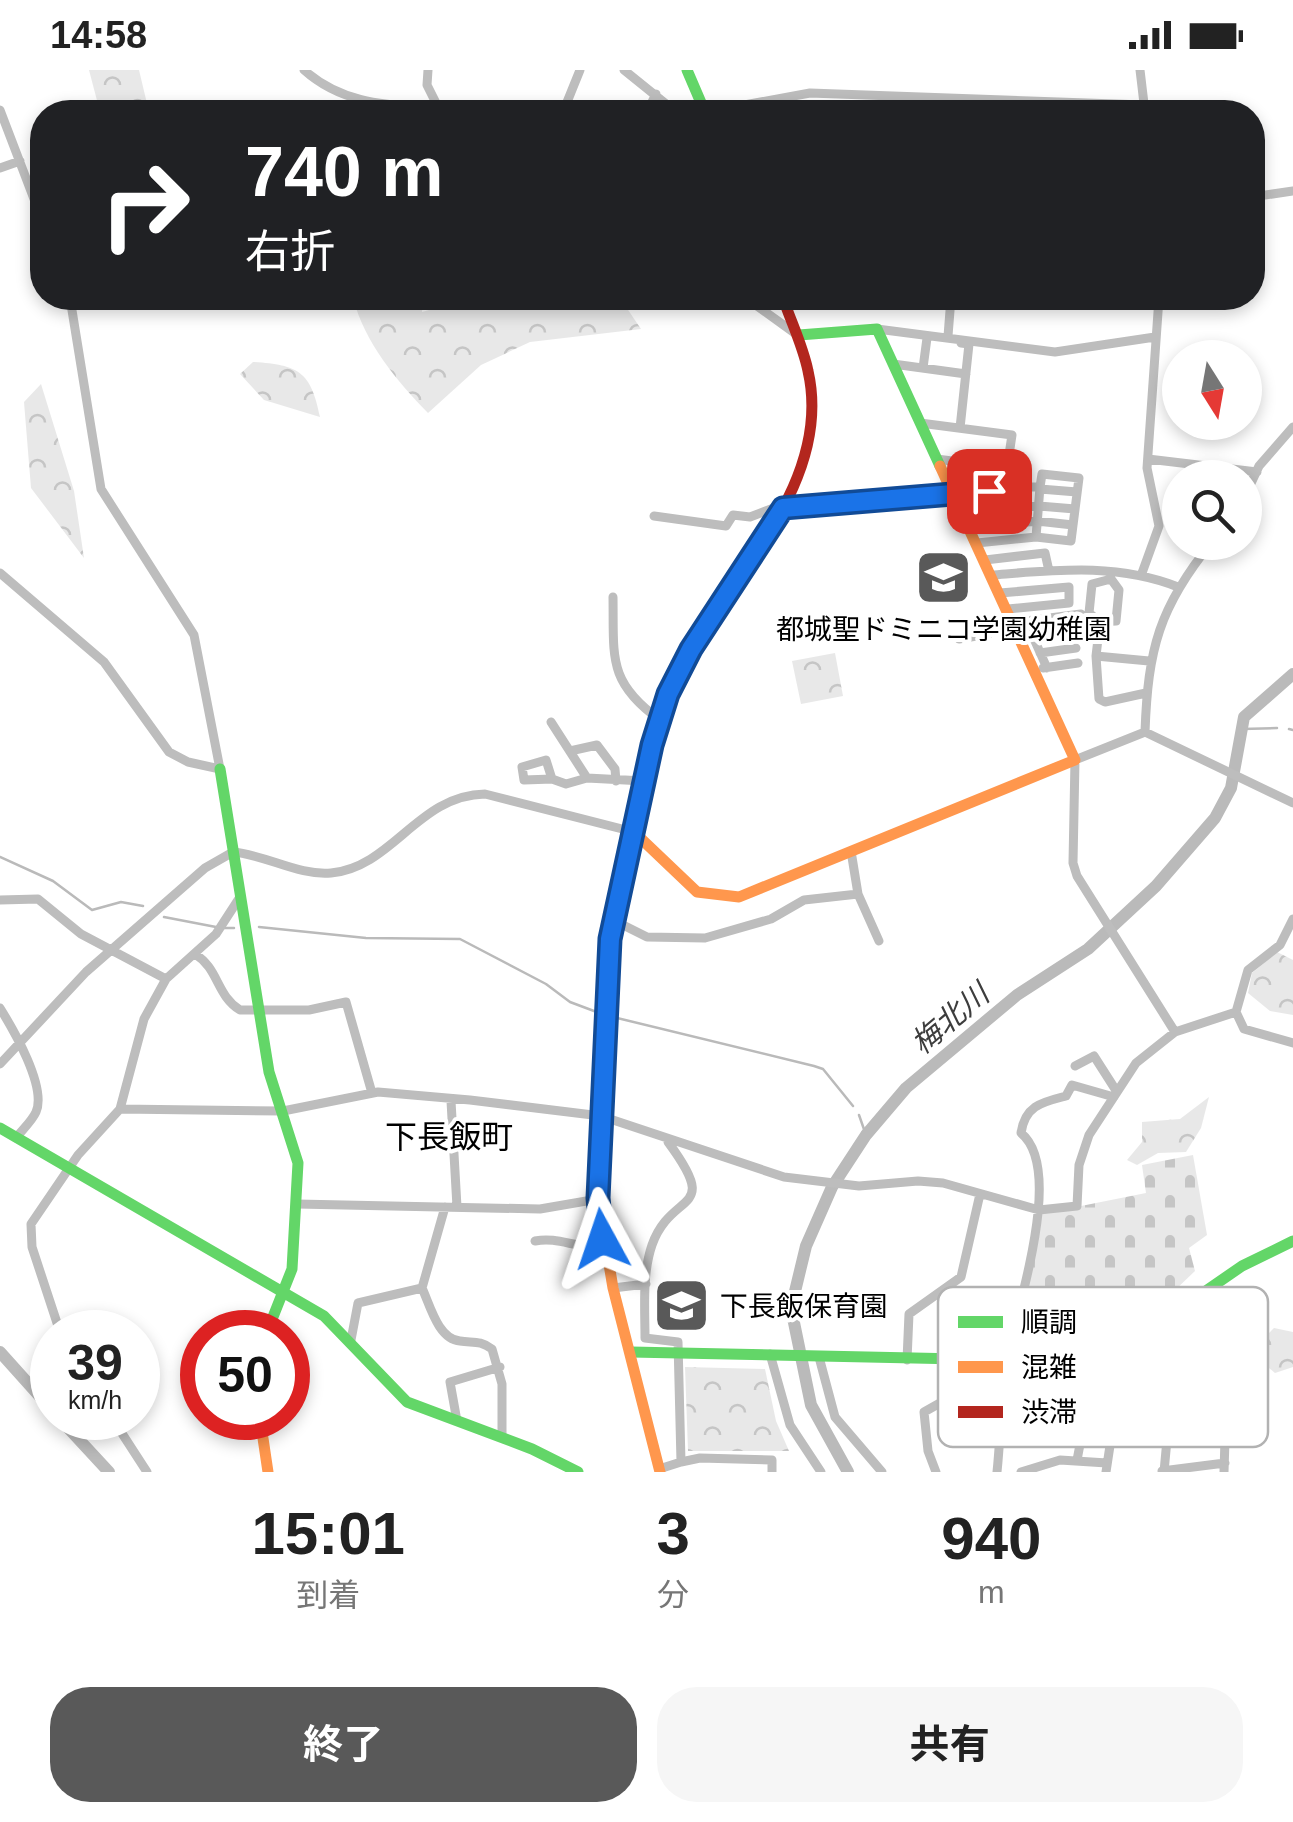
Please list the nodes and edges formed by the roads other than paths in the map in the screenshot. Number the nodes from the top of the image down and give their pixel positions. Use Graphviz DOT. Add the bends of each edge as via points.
graph roads {
  1 [pos="304,70"];
  2 [pos="428,70"];
  3 [pos="580,70"];
  4 [pos="624,70"];
  5 [pos="687,70"];
  6 [pos="1140,70"];
  7 [pos="656,94"];
  8 [pos="355,100"];
  9 [pos="434,100"];
  10 [pos="568,100"];
  11 [pos="653,100"];
  12 [pos="663,100"];
  13 [pos="701,100"];
  14 [pos="772,100"];
  15 [pos="1031,100"];
  16 [pos="1143,100"];
  17 [pos="0,110"];
  18 [pos="20,161"];
  19 [pos="0,168"];
  20 [pos="30,188"];
  21 [pos="1293,190"];
  22 [pos="1265,194"];
  23 [pos="72,310"];
  24 [pos="763,310"];
  25 [pos="788,310"];
  26 [pos="950,310"];
  27 [pos="1157,310"];
  28 [pos="878,329"];
  29 [pos="799,335"];
  30 [pos="890,336"];
  31 [pos="948,336"];
  32 [pos="1154,337"];
  33 [pos="927,338"];
  34 [pos="893,364"];
  35 [pos="923,368"];
  36 [pos="966,374"];
  37 [pos="920,423"];
  38 [pos="1293,426"];
  39 [pos="960,428"];
  40 [pos="937,458"];
  41 [pos="1148,459"];
  42 [pos="1162,461"];
  43 [pos="1262,466"];
  44 [pos="1007,468"];
  45 [pos="946,477"];
  46 [pos="1024,487"];
  47 [pos="1040,488"];
  48 [pos="954,494"];
  49 [pos="1039,506"];
  50 [pos="783,508"];
  51 [pos="1075,509"];
  52 [pos="962,512"];
  53 [pos="654,516"];
  54 [pos="1038,521"];
  55 [pos="1073,524"];
  56 [pos="970,528"];
  57 [pos="1038,537"];
  58 [pos="977,542"];
  59 [pos="1044,553"];
  60 [pos="985,560"];
  61 [pos="1198,560"];
  62 [pos="1049,571"];
  63 [pos="0,572"];
  64 [pos="1142,573"];
  65 [pos="992,576"];
  66 [pos="1178,586"];
  67 [pos="1000,593"];
  68 [pos="614,597"];
  69 [pos="1081,614"];
  70 [pos="1011,615"];
  71 [pos="1100,622"];
  72 [pos="1078,631"];
  73 [pos="1034,637"];
  74 [pos="959,639"];
  75 [pos="1076,648"];
  76 [pos="1040,653"];
  77 [pos="1096,656"];
  78 [pos="1149,661"];
  79 [pos="1078,663"];
  80 [pos="1041,668"];
  81 [pos="1146,693"];
  82 [pos="660,720"];
  83 [pos="551,722"];
  84 [pos="1145,732"];
  85 [pos="570,753"];
  86 [pos="546,760"];
  87 [pos="1075,760"];
  88 [pos="220,769"];
  89 [pos="587,778"];
  90 [pos="552,779"];
  91 [pos="616,781"];
  92 [pos="644,782"];
  93 [pos="1293,803"];
  94 [pos="634,832"];
  95 [pos="234,852"];
  96 [pos="851,852"];
  97 [pos="858,894"];
  98 [pos="240,897"];
  99 [pos="0,900"];
  100 [pos="1293,918"];
  101 [pos="613,920"];
  102 [pos="879,942"];
  103 [pos="110,950"];
  104 [pos="195,954"];
  105 [pos="166,980"];
  106 [pos="0,1008"];
  107 [pos="1236,1012"];
  108 [pos="259,1013"];
  109 [pos="1175,1032"];
  110 [pos="21,1042"];
  111 [pos="1293,1043"];
  112 [pos="0,1064"];
  113 [pos="1076,1066"];
  114 [pos="372,1093"];
  115 [pos="1116,1095"];
  116 [pos="451,1100"];
  117 [pos="120,1109"];
  118 [pos="283,1111"];
  119 [pos="601,1116"];
  120 [pos="0,1128"];
  121 [pos="16,1138"];
  122 [pos="666,1140"];
  123 [pos="68,1170"];
  124 [pos="980,1194"];
  125 [pos="598,1198"];
  126 [pos="298,1204"];
  127 [pos="445,1206"];
  128 [pos="457,1207"];
  129 [pos="1038,1210"];
  130 [pos="535,1241"];
  131 [pos="1293,1241"];
  132 [pos="604,1245"];
  133 [pos="646,1284"];
  134 [pos="947,1287"];
  135 [pos="1022,1287"];
  136 [pos="1213,1287"];
  137 [pos="422,1288"];
  138 [pos="613,1288"];
  139 [pos="280,1292"];
  140 [pos="938,1293"];
  141 [pos="53,1310"];
  142 [pos="274,1310"];
  143 [pos="351,1340"];
  144 [pos="631,1352"];
  145 [pos="678,1353"];
  146 [pos="770,1354"];
  147 [pos="817,1356"];
  148 [pos="908,1360"];
  149 [pos="938,1361"];
  150 [pos="500,1367"];
  151 [pos="938,1404"];
  152 [pos="457,1421"];
  153 [pos="502,1436"];
  154 [pos="127,1440"];
  155 [pos="263,1440"];
  156 [pos="999,1447"];
  157 [pos="1080,1447"];
  158 [pos="1166,1447"];
  159 [pos="718,1459"];
  160 [pos="1077,1460"];
  161 [pos="681,1462"];
  162 [pos="1107,1467"];
  163 [pos="1225,1468"];
  164 [pos="660,1471"];
  165 [pos="148,1472"];
  166 [pos="268,1472"];
  167 [pos="578,1472"];
  168 [pos="717,1472"];
  169 [pos="772,1472"];
  170 [pos="821,1472"];
  171 [pos="882,1472"];
  172 [pos="936,1472"];
  173 [pos="997,1472"];
  174 [pos="1021,1472"];
  175 [pos="1163,1472"];
  1 -- 8 [label="street"];
  2 -- 9 [label="street"];
  3 -- 10 [label="street"];
  4 -- 7 [label="street"];
  5 -- 13 [label="street"];
  6 -- 16 [label="street"];
  7 -- 11 [label="street"];
  7 -- 12 [label="street"];
  14 -- 15 [label="street" via="810,93"];
  17 -- 18 [label="street"];
  18 -- 19 [label="street"];
  18 -- 20 [label="street"];
  21 -- 22 [label="street"];
  23 -- 88 [label="street" via="101,489 194,636"];
  24 -- 29 [label="street"];
  25 -- 29 [label="street"];
  26 -- 31 [label="street"];
  27 -- 32 [label="street"];
  28 -- 29 [label="street"];
  28 -- 31 [label="street"];
  28 -- 34 [label="street"];
  29 -- 50 [label="street" via="809,373 810,427 803,466"];
  30 -- 33 [label="street"];
  31 -- 32 [label="street" via="1055,352"];
  32 -- 41 [label="street"];
  33 -- 35 [label="street"];
  33 -- 36 [label="street" via="969,344"];
  34 -- 35 [label="street"];
  34 -- 37 [label="street"];
  35 -- 36 [label="street"];
  36 -- 39 [label="street"];
  37 -- 39 [label="street"];
  37 -- 40 [label="street"];
  38 -- 43 [label="street"];
  39 -- 44 [label="street" via="1012,434"];
  40 -- 44 [label="street"];
  40 -- 45 [label="street"];
  41 -- 42 [label="street"];
  41 -- 64 [label="street" via="1159,526"];
  44 -- 46 [label="street" via="1025,471"];
  45 -- 46 [label="street"];
  45 -- 48 [label="street"];
  46 -- 47 [label="street"];
  46 -- 48 [label="street"];
  47 -- 49 [label="street"];
  47 -- 51 [label="street" via="1042,474 1079,478"];
  48 -- 50 [label="street"];
  48 -- 52 [label="street"];
  49 -- 51 [label="street"];
  49 -- 52 [label="street"];
  49 -- 54 [label="street"];
  50 -- 53 [label="street" via="733,515 726,526"];
  50 -- 82 [label="street" via="691,649"];
  51 -- 55 [label="street"];
  52 -- 56 [label="street"];
  54 -- 55 [label="street"];
  54 -- 56 [label="street"];
  54 -- 57 [label="street"];
  55 -- 57 [label="street" via="1071,541"];
  56 -- 58 [label="street"];
  57 -- 58 [label="street"];
  57 -- 59 [label="street"];
  58 -- 60 [label="street"];
  59 -- 60 [label="street"];
  59 -- 62 [label="street"];
  60 -- 65 [label="street"];
  61 -- 66 [label="street"];
  62 -- 64 [label="street"];
  62 -- 65 [label="street"];
  63 -- 88 [label="street" via="104,662 169,752"];
  64 -- 66 [label="street"];
  65 -- 67 [label="street"];
  66 -- 78 [label="street"];
  67 -- 70 [label="street"];
  67 -- 70 [label="street" via="1068,587 1069,603"];
  68 -- 82 [label="street" via="617,675 637,704"];
  69 -- 73 [label="street" via="1026,621"];
  70 -- 74 [label="street" via="988,634"];
  70 -- 80 [label="street"];
  71 -- 71 [label="street" via="1089,613 1092,584 1111,579 1119,590 1116,621"];
  71 -- 77 [label="street"];
  72 -- 73 [label="street"];
  73 -- 76 [label="street"];
  75 -- 76 [label="street"];
  76 -- 80 [label="street"];
  77 -- 78 [label="street"];
  77 -- 81 [label="street" via="1099,698"];
  78 -- 81 [label="street"];
  79 -- 80 [label="street"];
  80 -- 87 [label="street"];
  81 -- 84 [label="street"];
  82 -- 92 [label="street"];
  83 -- 85 [label="street"];
  84 -- 87 [label="street"];
  84 -- 93 [label="street"];
  85 -- 86 [label="street"];
  85 -- 89 [label="street"];
  85 -- 91 [label="street" via="597,745"];
  86 -- 90 [label="street"];
  86 -- 90 [label="street" via="522,766 524,780"];
  87 -- 96 [label="street"];
  87 -- 109 [label="street" via="1074,869"];
  88 -- 95 [label="street"];
  89 -- 90 [label="street" via="566,784"];
  89 -- 91 [label="street"];
  91 -- 92 [label="street"];
  92 -- 94 [label="street"];
  94 -- 95 [label="street" via="466,794 442,802 348,870 321,873"];
  94 -- 96 [label="street" via="685,884 720,898 747,894"];
  94 -- 101 [label="street"];
  95 -- 98 [label="street"];
  95 -- 103 [label="street" via="205,868"];
  96 -- 97 [label="street"];
  97 -- 101 [label="street" via="804,900 771,920 705,938 647,937"];
  97 -- 102 [label="street"];
  98 -- 104 [label="street"];
  98 -- 108 [label="street"];
  99 -- 103 [label="street" via="38,900"];
  100 -- 107 [label="street" via="1280,945 1248,970"];
  101 -- 119 [label="street"];
  103 -- 105 [label="street"];
  103 -- 110 [label="street"];
  104 -- 105 [label="street"];
  104 -- 108 [label="street" via="214,969 230,1004"];
  105 -- 117 [label="street" via="144,1019"];
  106 -- 110 [label="street"];
  107 -- 109 [label="street"];
  107 -- 111 [label="street" via="1244,1029"];
  108 -- 114 [label="street" via="346,1002"];
  108 -- 118 [label="street"];
  109 -- 115 [label="street" via="1136,1063"];
  110 -- 112 [label="street"];
  110 -- 121 [label="street" via="37,1100"];
  113 -- 115 [label="street" via="1094,1056"];
  114 -- 116 [label="street"];
  114 -- 118 [label="street"];
  115 -- 129 [label="street" via="1089,1135 1077,1206"];
  115 -- 129 [label="street" via="1072,1085 1066,1096 1040,1101 1023,1119 1021,1133 1031,1142 1039,1180"];
  116 -- 119 [label="street"];
  116 -- 128 [label="street"];
  117 -- 118 [label="street"];
  117 -- 123 [label="street"];
  118 -- 126 [label="street" via="296,1151"];
  119 -- 122 [label="street"];
  119 -- 125 [label="street"];
  120 -- 121 [label="street"];
  121 -- 123 [label="street"];
  122 -- 124 [label="street" via="812,1182 918,1181"];
  122 -- 133 [label="street" via="693,1186 687,1204 657,1233"];
  123 -- 139 [label="street"];
  123 -- 141 [label="street" via="29,1234"];
  124 -- 129 [label="street"];
  124 -- 134 [label="street" via="961,1277"];
  125 -- 128 [label="street" via="540,1209"];
  125 -- 132 [label="street"];
  126 -- 127 [label="street"];
  126 -- 139 [label="street" via="292,1268"];
  127 -- 128 [label="street"];
  127 -- 137 [label="street"];
  129 -- 135 [label="street"];
  130 -- 132 [label="street" via="561,1239 586,1250"];
  131 -- 136 [label="street"];
  132 -- 138 [label="street"];
  133 -- 138 [label="street"];
  133 -- 145 [label="street" via="645,1338 674,1339"];
  137 -- 143 [label="street" via="358,1302"];
  137 -- 150 [label="street" via="446,1334 486,1344"];
  138 -- 144 [label="street"];
  139 -- 142 [label="street"];
  139 -- 143 [label="street"];
  140 -- 148 [label="street" via="909,1314"];
  143 -- 152 [label="street" via="396,1395"];
  144 -- 145 [label="street"];
  144 -- 164 [label="street"];
  145 -- 146 [label="street"];
  145 -- 161 [label="street"];
  146 -- 147 [label="street"];
  146 -- 170 [label="street" via="790,1426"];
  147 -- 148 [label="street"];
  147 -- 171 [label="street" via="835,1417"];
  148 -- 149 [label="street"];
  150 -- 152 [label="street" via="450,1382"];
  150 -- 153 [label="street"];
  151 -- 172 [label="street" via="924,1412"];
  152 -- 153 [label="street"];
  153 -- 167 [label="street"];
  154 -- 165 [label="street"];
  155 -- 166 [label="street"];
  156 -- 173 [label="street"];
  157 -- 160 [label="street"];
  158 -- 175 [label="street"];
  159 -- 161 [label="street"];
  159 -- 168 [label="street"];
  159 -- 169 [label="street" via="772,1460"];
  160 -- 162 [label="street"];
  160 -- 174 [label="street"];
  161 -- 164 [label="street"];
  163 -- 175 [label="street"];
}
